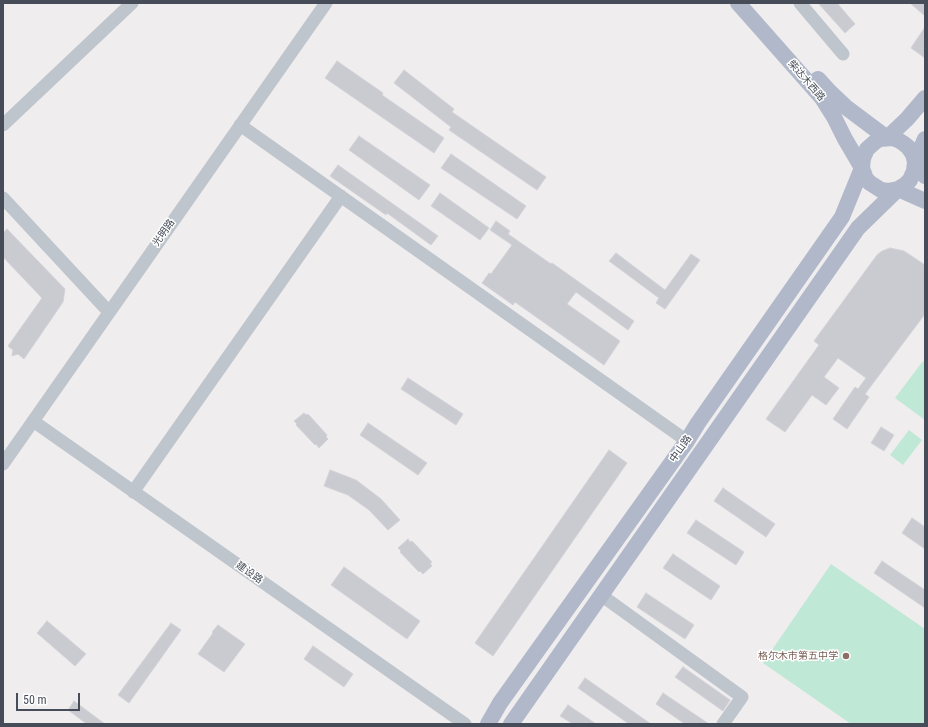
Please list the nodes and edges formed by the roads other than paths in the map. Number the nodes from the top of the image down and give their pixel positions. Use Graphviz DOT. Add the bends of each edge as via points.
graph roads {
  1 [pos="132,3"];
  2 [pos="326,3"];
  3 [pos="738,3"];
  4 [pos="751,3"];
  5 [pos="800,3"];
  6 [pos="843,54"];
  7 [pos="925,98"];
  8 [pos="3,125"];
  9 [pos="240,125"];
  10 [pos="887,138"];
  11 [pos="925,139"];
  12 [pos="915,162"];
  13 [pos="862,168"];
  14 [pos="925,176"];
  15 [pos="898,189"];
  16 [pos="341,196"];
  17 [pos="3,198"];
  18 [pos="925,201"];
  19 [pos="110,312"];
  20 [pos="33,421"];
  21 [pos="687,441"];
  22 [pos="3,464"];
  23 [pos="133,492"];
  24 [pos="601,595"];
  25 [pos="465,724"];
  26 [pos="488,724"];
  27 [pos="511,724"];
  28 [pos="723,724"];
  1 -- 8 [label="street"];
  2 -- 9 [label="street, 光明路"];
  3 -- 13 [label="main road, 柴达木西路" via="822,98"];
  4 -- 10 [label="main road, 柴达木西路" via="828,90"];
  5 -- 6 [label="street"];
  7 -- 10 [label="main road"];
  9 -- 16 [label="street"];
  9 -- 19 [label="street, 光明路"];
  10 -- 12 [label="main road" via="898,140 908,147"];
  10 -- 13 [label="main road" via="880,139 867,149"];
  11 -- 12 [label="main road"];
  12 -- 14 [label="main road"];
  12 -- 15 [label="main road" via="910,180"];
  13 -- 15 [label="main road" via="866,179 874,186 888,191"];
  13 -- 21 [label="main road, 中山路" via="842,217"];
  15 -- 18 [label="main road"];
  15 -- 24 [label="main road, 中山路" via="858,228"];
  16 -- 21 [label="street"];
  16 -- 23 [label="street"];
  17 -- 19 [label="street"];
  19 -- 20 [label="street, 光明路"];
  20 -- 22 [label="street, 光明路"];
  20 -- 23 [label="street, 建设路"];
  21 -- 26 [label="main road, 中山路" via="500,703"];
  23 -- 25 [label="street, 建设路"];
  24 -- 27 [label="main road, 中山路"];
  24 -- 28 [label="street" via="742,696"];
}
